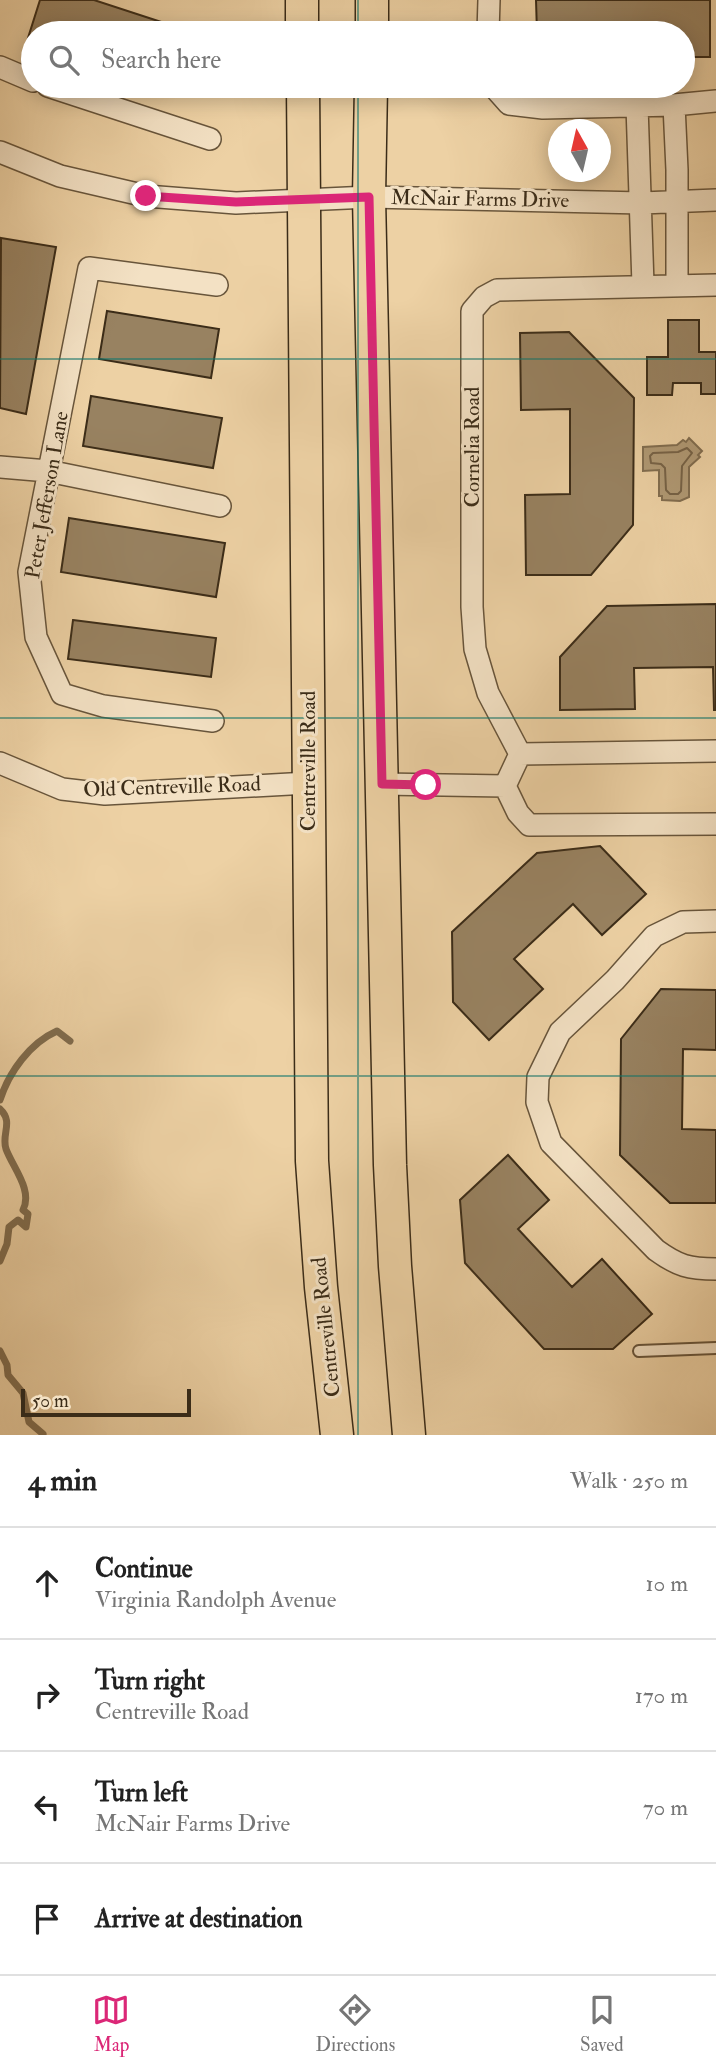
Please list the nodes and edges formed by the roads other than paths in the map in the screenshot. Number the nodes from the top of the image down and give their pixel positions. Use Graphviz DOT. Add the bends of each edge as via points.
graph roads {
  1 [pos="302,0"];
  2 [pos="372,0"];
  3 [pos="489,0"];
  4 [pos="302,21"];
  5 [pos="372,21"];
  6 [pos="488,21"];
  7 [pos="0,67"];
  8 [pos="21,76"];
  9 [pos="85,98"];
  10 [pos="303,98"];
  11 [pos="371,98"];
  12 [pos="504,98"];
  13 [pos="716,101"];
  14 [pos="637,106"];
  15 [pos="674,106"];
  16 [pos="210,139"];
  17 [pos="0,152"];
  18 [pos="369,197"];
  19 [pos="716,200"];
  20 [pos="304,201"];
  21 [pos="676,201"];
  22 [pos="642,203"];
  23 [pos="217,285"];
  24 [pos="643,285"];
  25 [pos="677,285"];
  26 [pos="716,285"];
  27 [pos="0,467"];
  28 [pos="48,471"];
  29 [pos="220,506"];
  30 [pos="214,721"];
  31 [pos="716,751"];
  32 [pos="520,754"];
  33 [pos="0,763"];
  34 [pos="308,783"];
  35 [pos="382,784"];
  36 [pos="505,786"];
  37 [pos="716,824"];
  38 [pos="716,921"];
  39 [pos="716,1269"];
  40 [pos="716,1348"];
  41 [pos="639,1351"];
  42 [pos="338,1435"];
  43 [pos="410,1435"];
  1 -- 4 [label="main road"];
  2 -- 5 [label="main road"];
  3 -- 6 [label="street"];
  7 -- 8 [label="street"];
  9 -- 16 [label="street"];
  10 -- 20 [label="main road, Centreville Road"];
  11 -- 18 [label="main road"];
  12 -- 14 [label="street" via="509,104 543,108"];
  13 -- 15 [label="street"];
  14 -- 15 [label="street"];
  14 -- 22 [label="street"];
  15 -- 21 [label="street"];
  17 -- 20 [label="street, McNair Farms Drive" via="60,176 146,196"];
  18 -- 20 [label="street, McNair Farms Drive"];
  18 -- 22 [label="street, McNair Farms Drive"];
  18 -- 35 [label="main road"];
  19 -- 21 [label="street, McNair Farms Drive"];
  20 -- 34 [label="main road, Centreville Road"];
  21 -- 22 [label="street, McNair Farms Drive"];
  21 -- 25 [label="street"];
  22 -- 24 [label="street"];
  23 -- 28 [label="street, Peter Jefferson Lane" via="89,268"];
  24 -- 25 [label="street, Cornelia Road"];
  24 -- 32 [label="street, Cornelia Road" via="498,290 472,311 475,649 488,693"];
  25 -- 26 [label="street, Cornelia Road"];
  27 -- 28 [label="street"];
  28 -- 29 [label="street"];
  28 -- 30 [label="street, Peter Jefferson Lane" via="29,572 36,638 62,694 103,706"];
  31 -- 32 [label="street"];
  32 -- 36 [label="street"];
  33 -- 34 [label="street, Old Centreville Road" via="62,789 105,794"];
  34 -- 42 [label="main road, Centreville Road" via="312,1161"];
  35 -- 36 [label="street"];
  35 -- 43 [label="main road" via="391,1177"];
  36 -- 37 [label="street" via="530,825"];
  38 -- 39 [label="street" via="683,922 654,936 560,1032 538,1077 537,1102 551,1143 656,1250 675,1264"];
  40 -- 41 [label="lane"];
}
